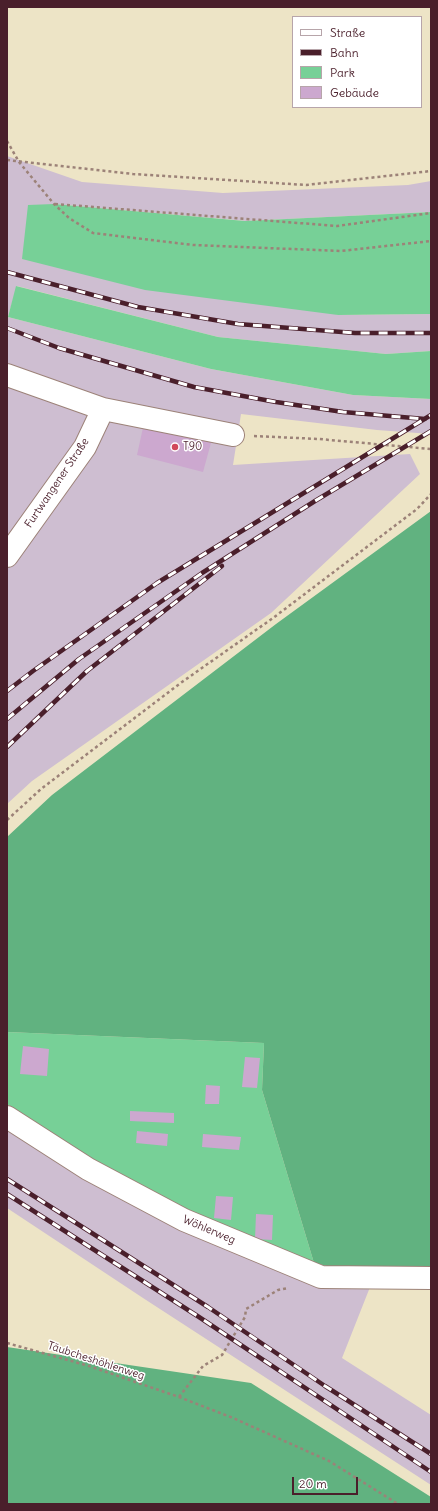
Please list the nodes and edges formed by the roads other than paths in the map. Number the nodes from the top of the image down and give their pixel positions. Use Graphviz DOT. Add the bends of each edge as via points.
graph roads {
  1 [pos="7,375"];
  2 [pos="103,408"];
  3 [pos="233,435"];
  4 [pos="7,556"];
  5 [pos="7,1117"];
  6 [pos="431,1278"];
  1 -- 2 [label="street"];
  2 -- 3 [label="street"];
  2 -- 4 [label="street, Furtwangener Straße" via="85,447"];
  5 -- 6 [label="street, Wöhlerweg" via="88,1169 184,1220 321,1277"];
}
